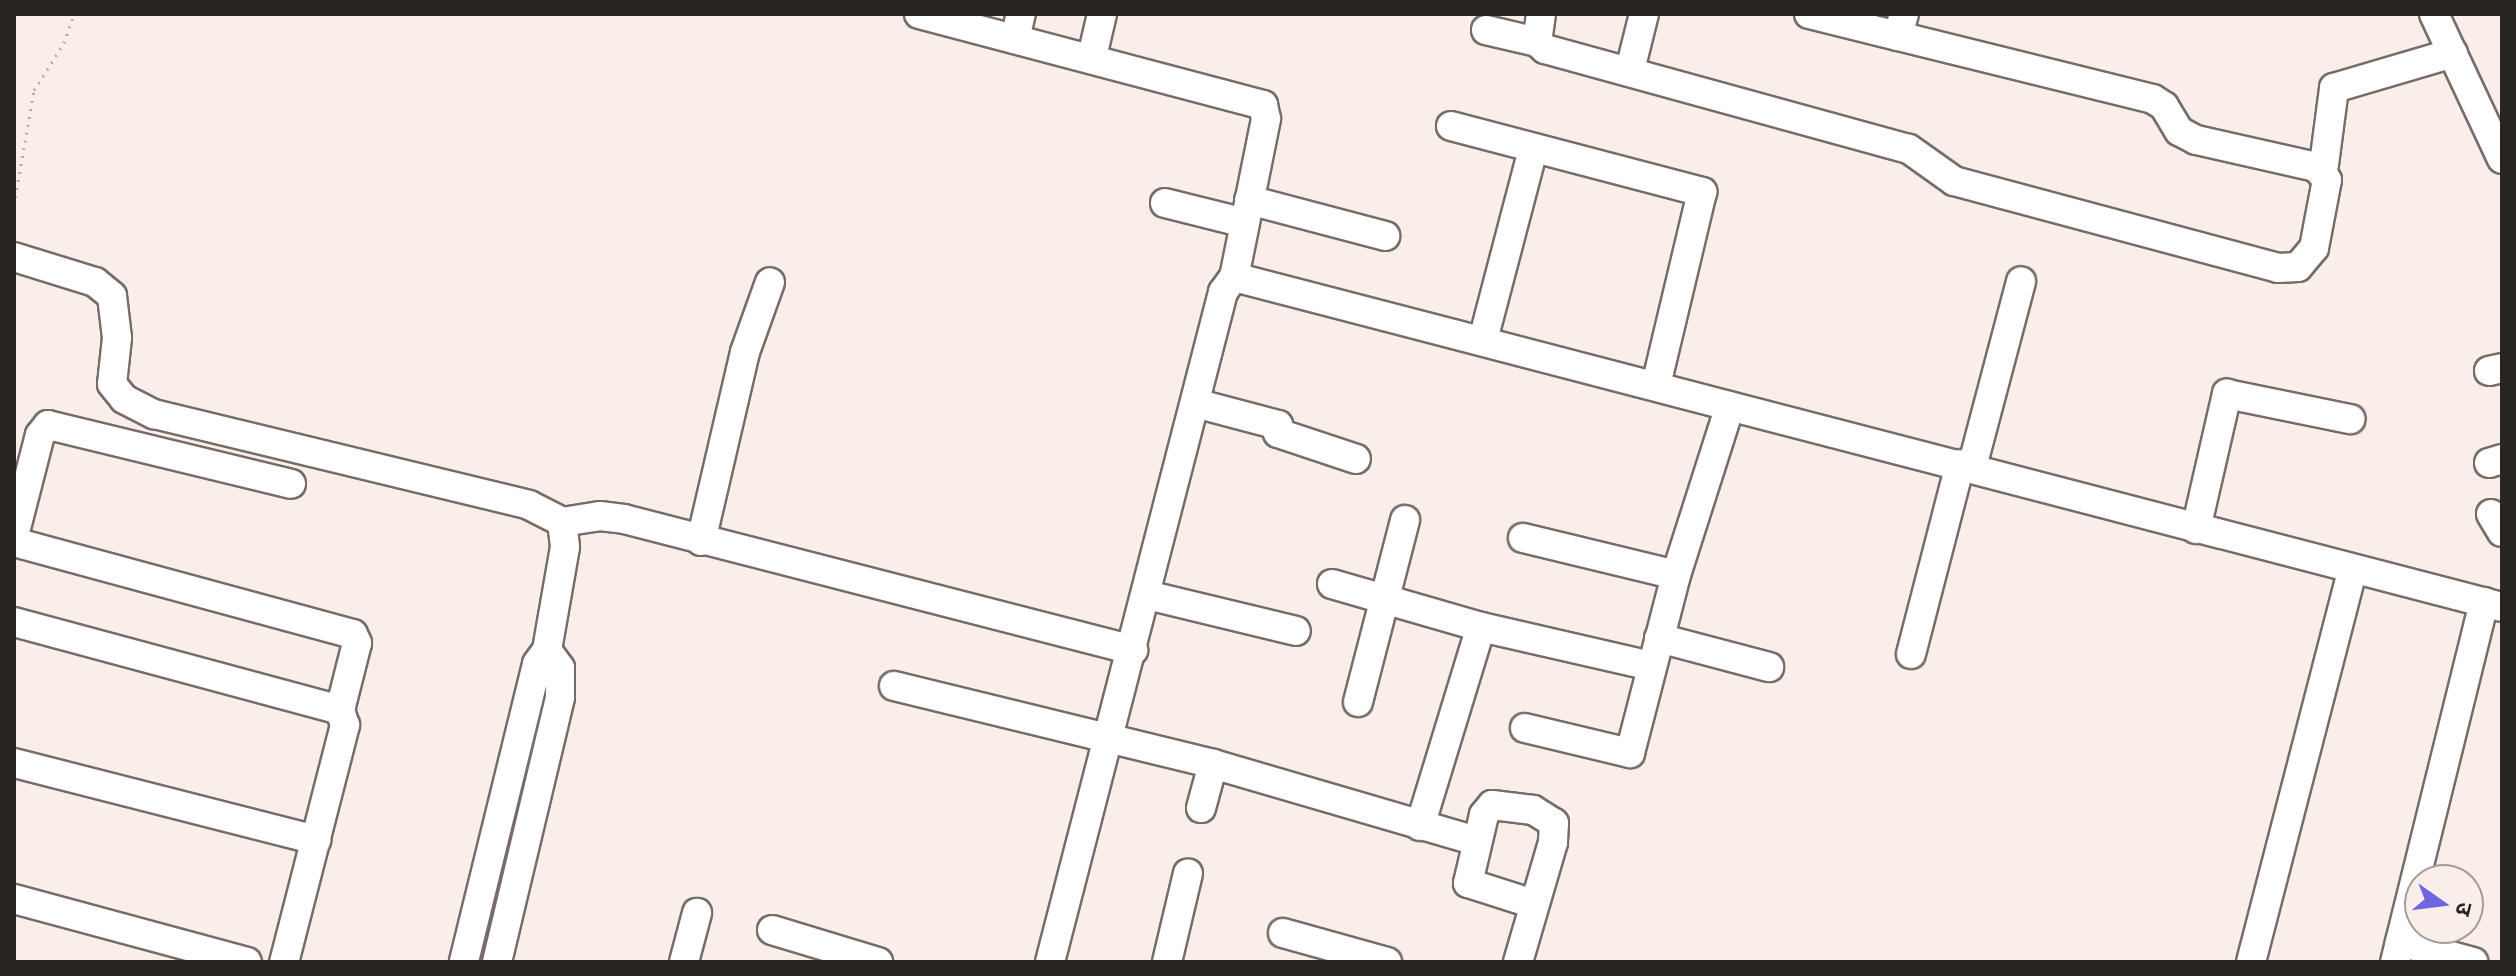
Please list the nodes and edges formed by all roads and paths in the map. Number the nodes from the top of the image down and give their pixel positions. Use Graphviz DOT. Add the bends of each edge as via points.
graph roads {
  1 [pos="74,14"];
  2 [pos="919,14"];
  3 [pos="1102,14"];
  4 [pos="1644,14"];
  5 [pos="1809,14"];
  6 [pos="2434,14"];
  7 [pos="1901,25"];
  8 [pos="1018,26"];
  9 [pos="1539,28"];
  10 [pos="1486,30"];
  11 [pos="2453,53"];
  12 [pos="1092,57"];
  13 [pos="1630,70"];
  14 [pos="1451,126"];
  15 [pos="1533,150"];
  16 [pos="2502,159"];
  17 [pos="2323,172"];
  18 [pos="1165,203"];
  19 [pos="14,205"];
  20 [pos="1247,212"];
  21 [pos="1385,236"];
  22 [pos="14,257"];
  23 [pos="1234,277"];
  24 [pos="2021,281"];
  25 [pos="770,282"];
  26 [pos="1483,340"];
  27 [pos="1656,385"];
  28 [pos="1195,403"];
  29 [pos="1730,406"];
  30 [pos="2350,419"];
  31 [pos="1356,459"];
  32 [pos="1966,466"];
  33 [pos="291,484"];
  34 [pos="1405,520"];
  35 [pos="562,522"];
  36 [pos="2196,529"];
  37 [pos="14,536"];
  38 [pos="1523,538"];
  39 [pos="701,541"];
  40 [pos="14,542"];
  41 [pos="2353,569"];
  42 [pos="1676,575"];
  43 [pos="1332,584"];
  44 [pos="1147,595"];
  45 [pos="1384,599"];
  46 [pos="2493,605"];
  47 [pos="14,622"];
  48 [pos="1481,627"];
  49 [pos="1296,631"];
  50 [pos="1659,638"];
  51 [pos="547,650"];
  52 [pos="1133,650"];
  53 [pos="1911,654"];
  54 [pos="1651,666"];
  55 [pos="1769,667"];
  56 [pos="894,686"];
  57 [pos="1358,702"];
  58 [pos="340,710"];
  59 [pos="1525,728"];
  60 [pos="1107,740"];
  61 [pos="14,763"];
  62 [pos="1213,764"];
  63 [pos="1201,808"];
  64 [pos="1420,826"];
  65 [pos="316,840"];
  66 [pos="1476,841"];
  67 [pos="1188,873"];
  68 [pos="14,899"];
  69 [pos="1534,904"];
  70 [pos="697,913"];
  71 [pos="772,930"];
  72 [pos="1283,933"];
  73 [pos="2398,952"];
  74 [pos="247,962"];
  75 [pos="284,962"];
  76 [pos="464,962"];
  77 [pos="497,962"];
  78 [pos="684,962"];
  79 [pos="878,962"];
  80 [pos="1050,962"];
  81 [pos="1167,962"];
  82 [pos="1387,962"];
  83 [pos="1518,962"];
  84 [pos="2251,962"];
  85 [pos="2473,962"];
  1 -- 19 [label="path" via="64,43 34,90"];
  2 -- 8 [label="street"];
  3 -- 12 [label="street"];
  4 -- 13 [label="street"];
  5 -- 7 [label="street"];
  6 -- 11 [label="street"];
  7 -- 17 [label="street" via="2153,99 2164,106 2179,131 2196,140"];
  8 -- 12 [label="street"];
  9 -- 10 [label="street"];
  9 -- 13 [label="street" via="1545,49"];
  11 -- 16 [label="street"];
  11 -- 17 [label="street" via="2334,88"];
  12 -- 20 [label="street" via="1263,105 1266,119"];
  13 -- 17 [label="street" via="1909,149 1954,181 2291,271 2307,260 2319,233 2327,180"];
  14 -- 15 [label="street"];
  15 -- 26 [label="street"];
  15 -- 27 [label="street" via="1702,192"];
  18 -- 20 [label="street"];
  20 -- 21 [label="street"];
  20 -- 23 [label="street"];
  22 -- 35 [label="street" via="95,282 112,296 117,338 112,384 124,399 154,414 529,505"];
  23 -- 26 [label="street"];
  23 -- 28 [label="street" via="1223,292"];
  24 -- 32 [label="street"];
  25 -- 39 [label="street" via="745,352"];
  26 -- 27 [label="street"];
  27 -- 29 [label="street"];
  28 -- 31 [label="street" via="1278,425 1278,433"];
  28 -- 44 [label="street"];
  29 -- 32 [label="street"];
  29 -- 42 [label="street"];
  30 -- 36 [label="street" via="2227,394"];
  32 -- 36 [label="street"];
  32 -- 53 [label="street"];
  33 -- 37 [label="street" via="48,425 40,435"];
  34 -- 45 [label="street"];
  35 -- 39 [label="street" via="608,516"];
  35 -- 51 [label="street" via="565,547"];
  36 -- 41 [label="street"];
  38 -- 42 [label="street"];
  39 -- 52 [label="street"];
  40 -- 58 [label="street" via="353,634 357,643"];
  41 -- 46 [label="street"];
  41 -- 84 [label="street"];
  42 -- 50 [label="street"];
  43 -- 45 [label="street"];
  44 -- 49 [label="street"];
  44 -- 52 [label="street"];
  45 -- 48 [label="street"];
  45 -- 57 [label="street"];
  46 -- 73 [label="street"];
  47 -- 58 [label="street"];
  48 -- 54 [label="street"];
  48 -- 64 [label="street"];
  50 -- 54 [label="street"];
  50 -- 55 [label="street"];
  51 -- 76 [label="street" via="537,664"];
  51 -- 77 [label="street" via="560,668 560,697"];
  52 -- 60 [label="street"];
  54 -- 59 [label="street" via="1630,753"];
  56 -- 60 [label="street"];
  58 -- 65 [label="street" via="345,725"];
  60 -- 62 [label="street"];
  60 -- 80 [label="street"];
  61 -- 65 [label="street"];
  62 -- 63 [label="street"];
  62 -- 64 [label="street"];
  64 -- 66 [label="street"];
  65 -- 75 [label="street"];
  66 -- 69 [label="street" via="1468,883"];
  66 -- 69 [label="street" via="1492,805 1533,810 1553,819 1553,842"];
  67 -- 81 [label="street"];
  68 -- 74 [label="street"];
  69 -- 83 [label="street"];
  70 -- 78 [label="street"];
  71 -- 79 [label="street"];
  72 -- 82 [label="street"];
  73 -- 85 [label="street"];
}
